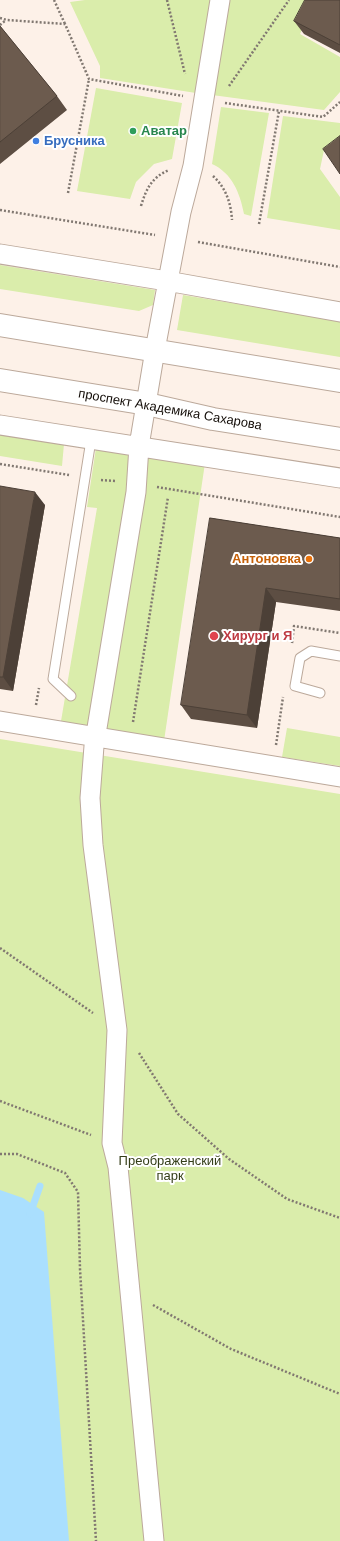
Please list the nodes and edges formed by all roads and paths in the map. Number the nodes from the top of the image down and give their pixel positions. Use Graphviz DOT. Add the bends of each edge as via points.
graph roads {
  1 [pos="54,0"];
  2 [pos="220,0"];
  3 [pos="0,18"];
  4 [pos="7,20"];
  5 [pos="64,24"];
  6 [pos="0,26"];
  7 [pos="88,79"];
  8 [pos="184,96"];
  9 [pos="217,102"];
  10 [pos="340,102"];
  11 [pos="279,111"];
  12 [pos="68,193"];
  13 [pos="258,224"];
  14 [pos="0,254"];
  15 [pos="167,281"];
  16 [pos="340,312"];
  17 [pos="0,325"];
  18 [pos="155,350"];
  19 [pos="0,380"];
  20 [pos="340,381"];
  21 [pos="147,404"];
  22 [pos="0,425"];
  23 [pos="340,439"];
  24 [pos="91,440"];
  25 [pos="139,446"];
  26 [pos="0,464"];
  27 [pos="85,478"];
  28 [pos="340,478"];
  29 [pos="136,488"];
  30 [pos="168,497"];
  31 [pos="340,517"];
  32 [pos="340,656"];
  33 [pos="320,693"];
  34 [pos="71,696"];
  35 [pos="0,721"];
  36 [pos="96,737"];
  37 [pos="130,742"];
  38 [pos="340,777"];
  39 [pos="0,948"];
  40 [pos="117,1030"];
  41 [pos="0,1101"];
  42 [pos="112,1143"];
  43 [pos="0,1154"];
  44 [pos="340,1218"];
  45 [pos="131,1292"];
  46 [pos="340,1394"];
  47 [pos="96,1541"];
  48 [pos="154,1541"];
  1 -- 5 [label="path"];
  2 -- 15 [label="street" via="193,166"];
  3 -- 4 [label="path"];
  4 -- 5 [label="path"];
  4 -- 6 [label="path"];
  5 -- 7 [label="path"];
  7 -- 8 [label="path"];
  7 -- 12 [label="path"];
  9 -- 11 [label="path"];
  10 -- 11 [label="path" via="323,116"];
  11 -- 13 [label="path"];
  14 -- 15 [label="street"];
  15 -- 16 [label="street"];
  15 -- 18 [label="street"];
  17 -- 18 [label="main road"];
  18 -- 20 [label="main road"];
  18 -- 21 [label="street"];
  19 -- 21 [label="main road, проспект Академика Сахарова"];
  21 -- 23 [label="main road, проспект Академика Сахарова" via="213,419"];
  21 -- 25 [label="street"];
  22 -- 24 [label="street"];
  24 -- 25 [label="street"];
  24 -- 27 [label="lane"];
  25 -- 28 [label="street"];
  25 -- 29 [label="street"];
  26 -- 27 [label="path"];
  27 -- 29 [label="path"];
  27 -- 34 [label="lane" via="53,679"];
  29 -- 31 [label="path"];
  29 -- 36 [label="street"];
  30 -- 37 [label="path"];
  32 -- 33 [label="lane" via="311,651 300,658 296,686"];
  35 -- 36 [label="street"];
  36 -- 37 [label="street"];
  36 -- 40 [label="street" via="90,798 93,845"];
  37 -- 38 [label="street"];
  39 -- 40 [label="path"];
  40 -- 42 [label="street"];
  40 -- 44 [label="path" via="136,1049 178,1114 229,1159 287,1199"];
  41 -- 42 [label="path"];
  42 -- 45 [label="street" via="118,1168"];
  43 -- 47 [label="path" via="18,1154 64,1173 78,1192"];
  45 -- 46 [label="path" via="231,1348"];
  45 -- 48 [label="street"];
}
